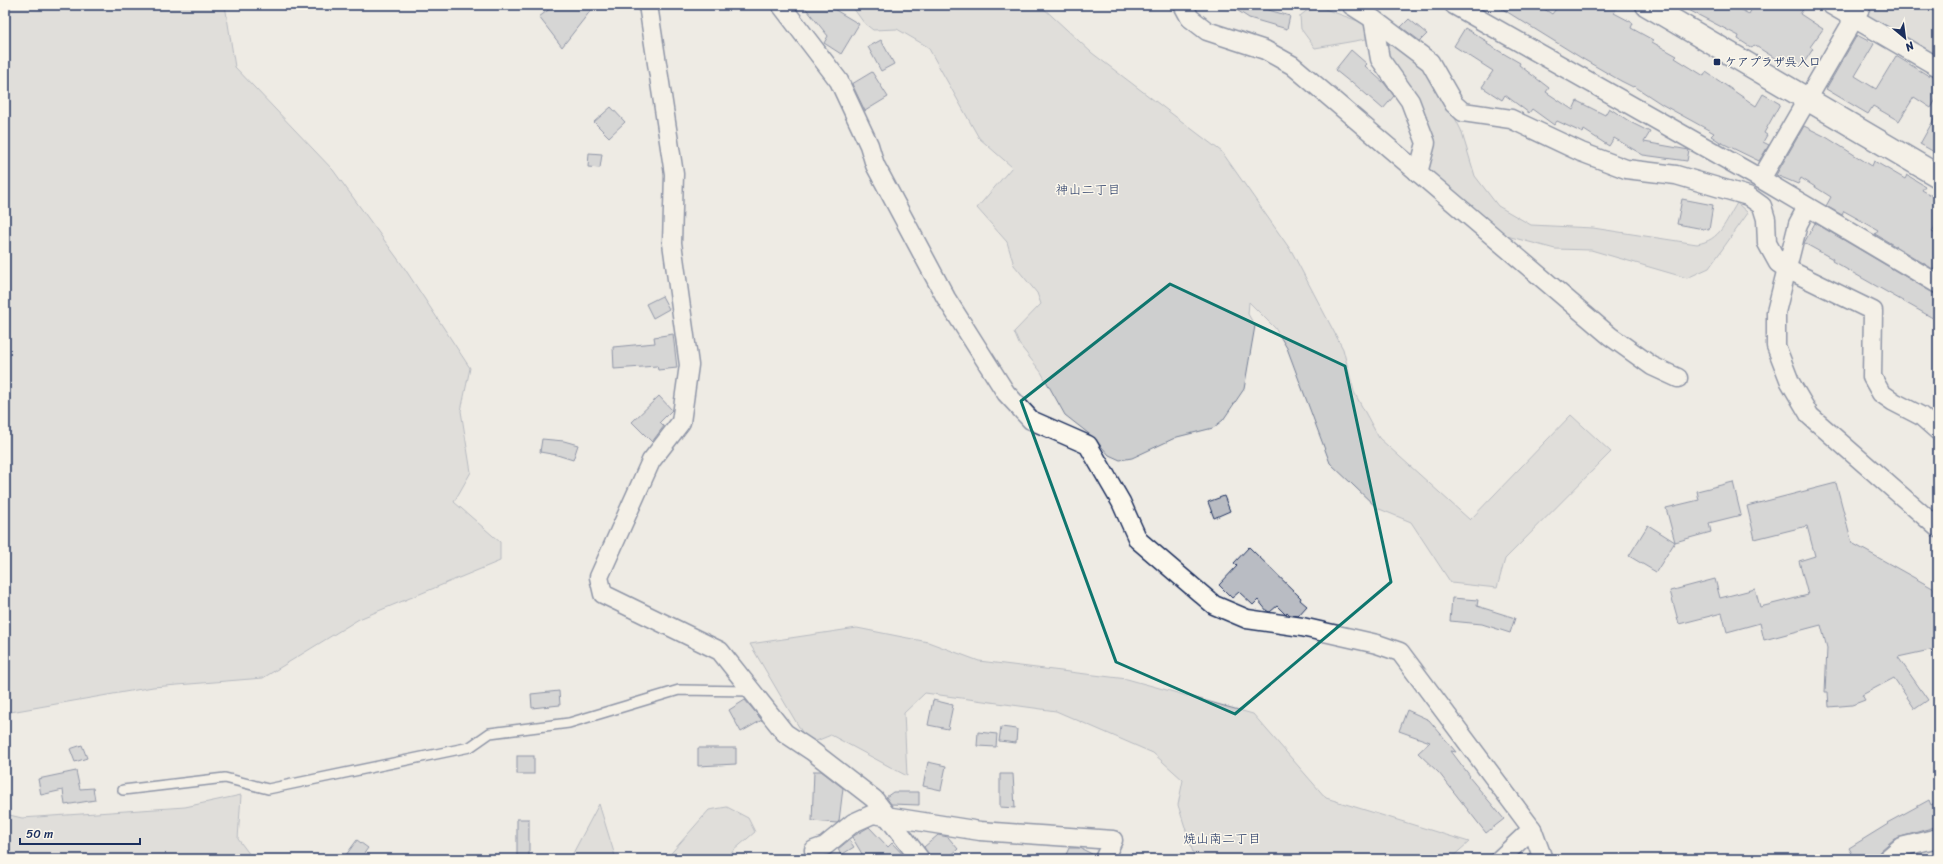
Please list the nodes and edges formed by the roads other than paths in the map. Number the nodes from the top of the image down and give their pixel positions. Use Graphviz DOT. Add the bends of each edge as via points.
graph roads {
  1 [pos="648,5"];
  2 [pos="781,5"];
  3 [pos="1183,5"];
  4 [pos="1351,5"];
  5 [pos="1454,5"];
  6 [pos="1646,5"];
  7 [pos="1831,5"];
  8 [pos="1858,12"];
  9 [pos="1373,19"];
  10 [pos="1936,61"];
  11 [pos="1807,100"];
  12 [pos="1418,173"];
  13 [pos="1938,176"];
  14 [pos="1761,179"];
  15 [pos="1807,207"];
  16 [pos="1787,269"];
  17 [pos="1938,284"];
  18 [pos="1678,378"];
  19 [pos="1938,432"];
  20 [pos="1938,528"];
  21 [pos="752,691"];
  22 [pos="122,790"];
  23 [pos="888,817"];
  24 [pos="1532,829"];
  25 [pos="1938,838"];
  26 [pos="814,850"];
  27 [pos="920,859"];
  28 [pos="1104,859"];
  29 [pos="1500,859"];
  30 [pos="1543,859"];
  31 [pos="1887,859"];
  1 -- 21 [label="street" via="674,174 672,243 689,365 681,422 651,461 599,577 603,594 720,651"];
  2 -- 24 [label="street" via="839,81 869,145 875,166 946,298 1006,393 1031,420 1088,446 1138,540 1214,605 1247,619 1302,626 1400,652"];
  3 -- 12 [label="street" via="1190,18 1207,31 1265,50 1292,65"];
  4 -- 9 [label="street"];
  5 -- 14 [label="street"];
  6 -- 11 [label="street"];
  7 -- 8 [label="street"];
  8 -- 10 [label="street"];
  8 -- 11 [label="street"];
  9 -- 12 [label="street" via="1380,59 1410,101 1426,143"];
  9 -- 16 [label="street" via="1430,62 1454,104 1463,112 1511,119 1581,152 1626,169 1676,176 1748,196 1762,206 1766,219 1767,243 1778,262"];
  11 -- 13 [label="street"];
  11 -- 14 [label="street"];
  12 -- 18 [label="street" via="1610,336 1652,366"];
  14 -- 15 [label="street"];
  15 -- 16 [label="street" via="1798,224"];
  15 -- 17 [label="street"];
  16 -- 19 [label="street" via="1873,311 1872,377 1881,393 1921,416"];
  16 -- 20 [label="street" via="1776,312 1776,346 1790,382 1810,416"];
  21 -- 22 [label="lane" via="679,690 569,723 490,733 470,747 268,789 225,778"];
  21 -- 23 [label="street" via="785,732 874,799"];
  23 -- 26 [label="street" via="873,814 853,822 826,846"];
  23 -- 27 [label="street"];
  23 -- 28 [label="street" via="980,831 1112,840"];
  24 -- 29 [label="street"];
  24 -- 30 [label="street"];
  25 -- 31 [label="street" via="1901,847"];
}
